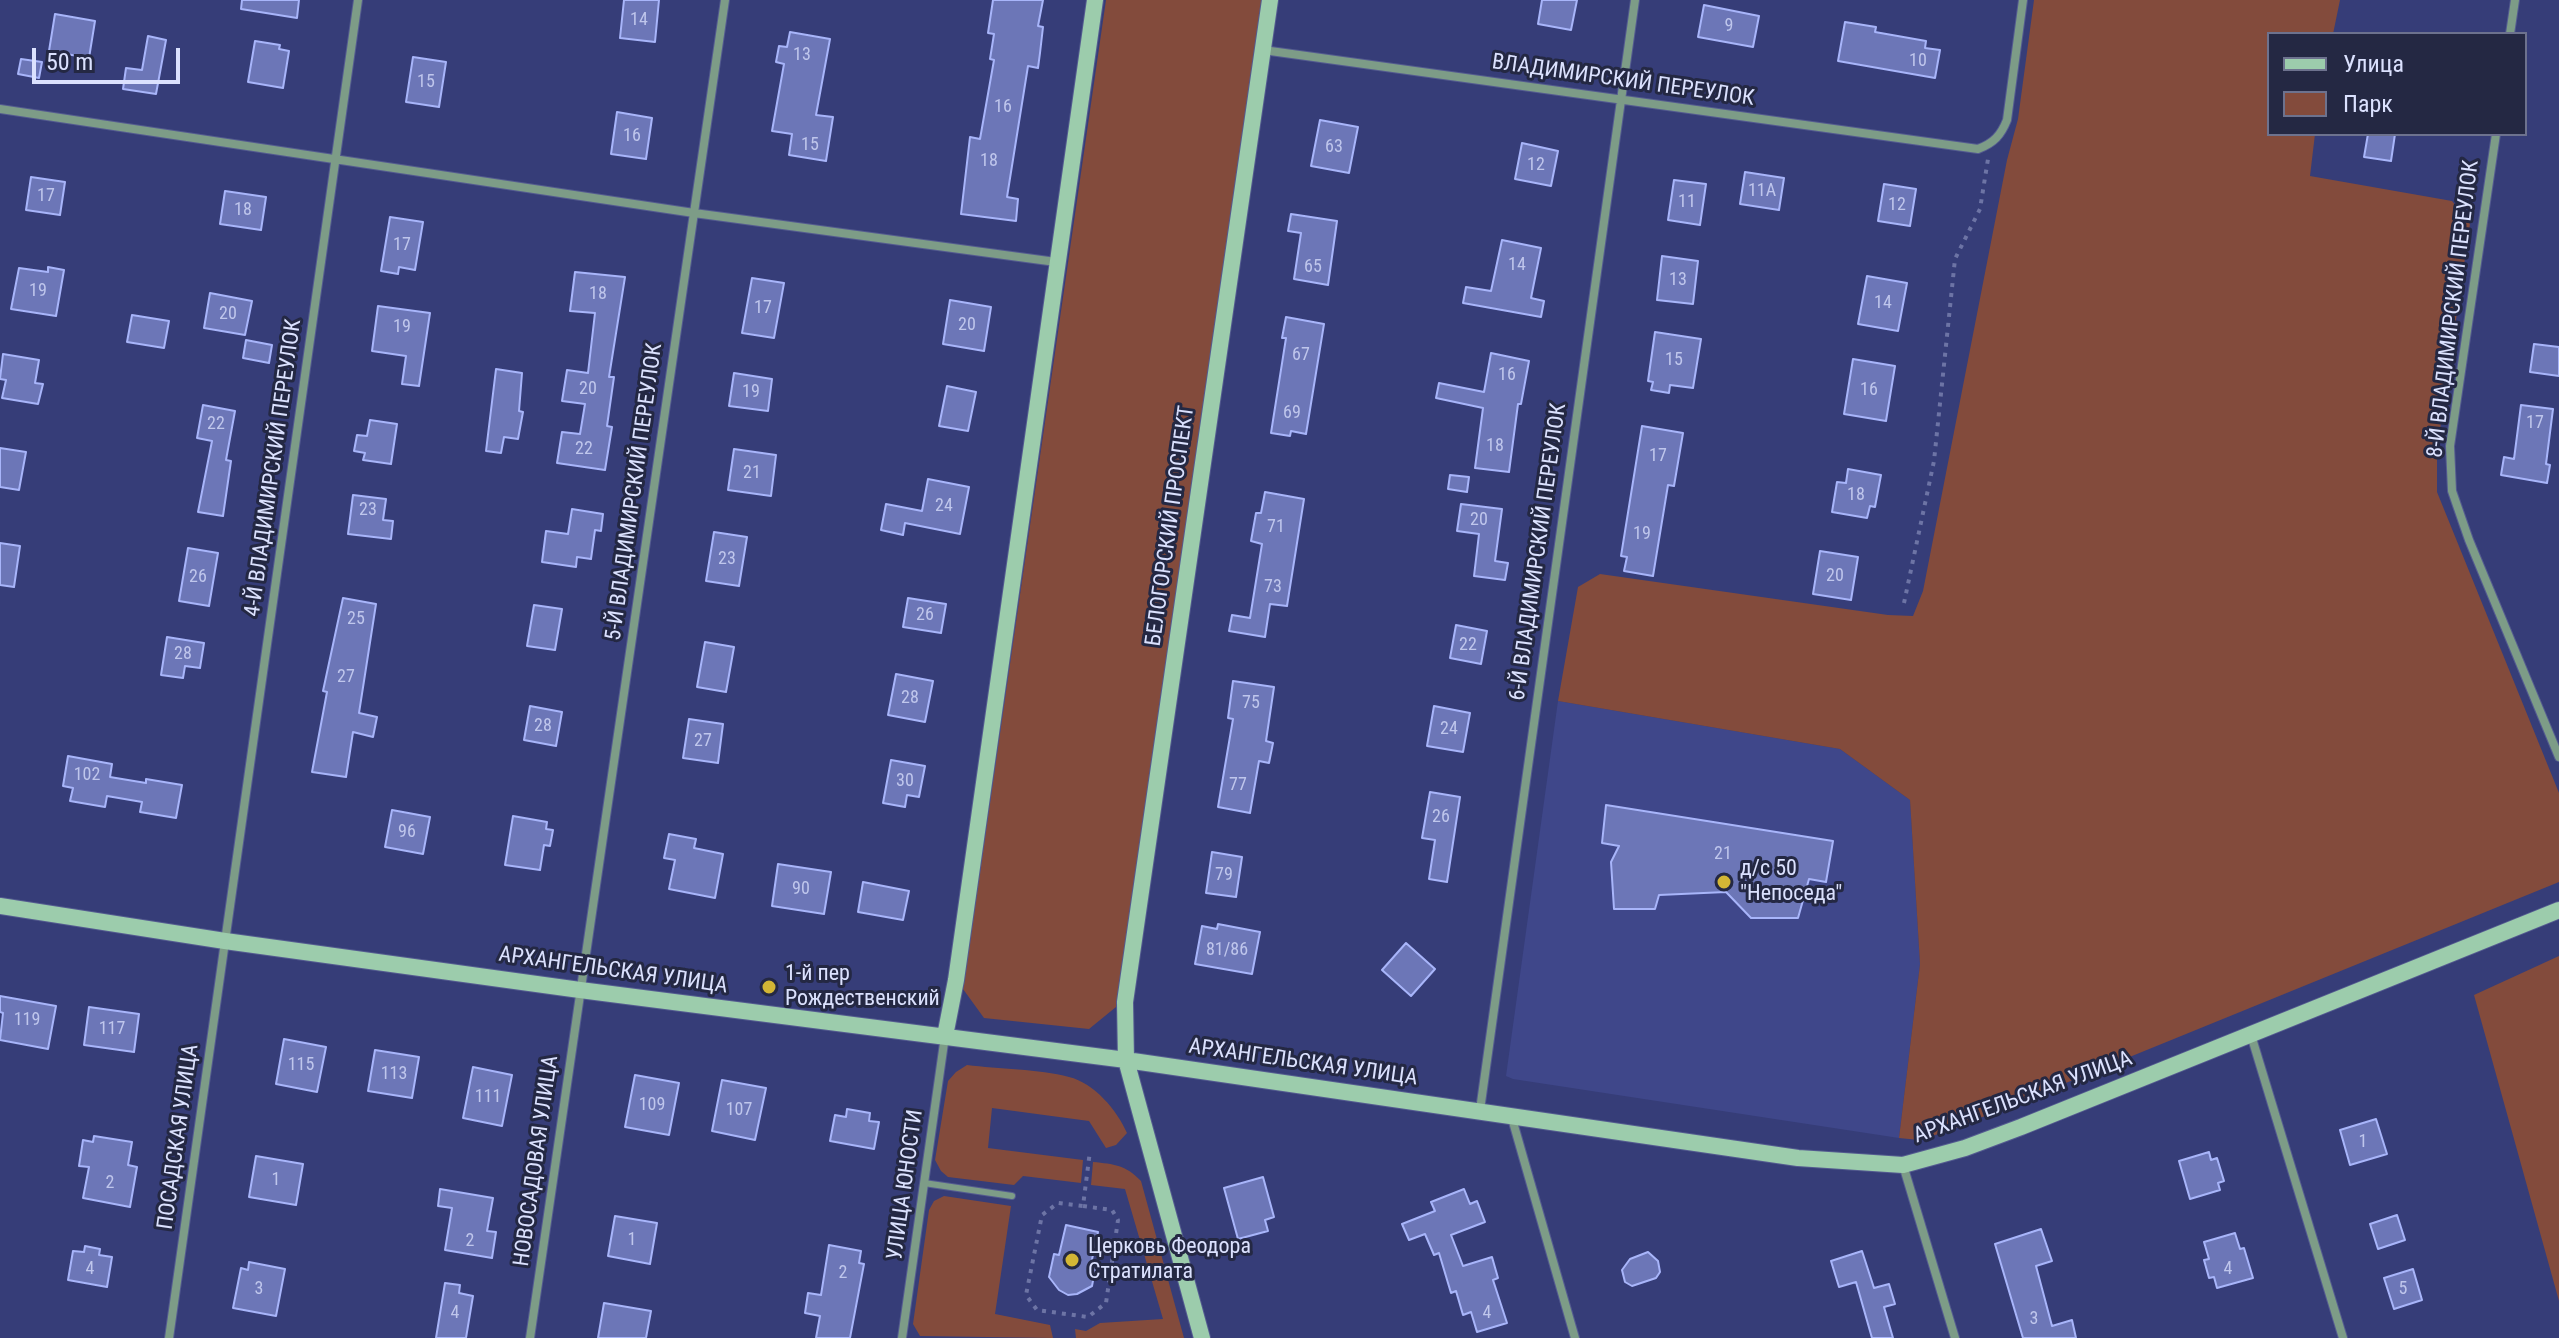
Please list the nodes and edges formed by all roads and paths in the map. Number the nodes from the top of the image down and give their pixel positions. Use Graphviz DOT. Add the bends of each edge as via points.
graph roads {
  1 [pos="358,0"];
  2 [pos="725,0"];
  3 [pos="1095,0"];
  4 [pos="1270,0"];
  5 [pos="1635,0"];
  6 [pos="2023,0"];
  7 [pos="2515,0"];
  8 [pos="2510,32"];
  9 [pos="1262,50"];
  10 [pos="1620,98"];
  11 [pos="0,109"];
  12 [pos="2496,136"];
  13 [pos="1990,145"];
  14 [pos="335,160"];
  15 [pos="694,213"];
  16 [pos="1056,262"];
  17 [pos="1904,603"];
  18 [pos="2559,757"];
  19 [pos="0,906"];
  20 [pos="2559,910"];
  21 [pos="225,941"];
  22 [pos="580,990"];
  23 [pos="2251,1034"];
  24 [pos="945,1036"];
  25 [pos="1126,1060"];
  26 [pos="1480,1110"];
  27 [pos="1511,1114"];
  28 [pos="1090,1151"];
  29 [pos="1903,1165"];
  30 [pos="924,1183"];
  31 [pos="1012,1196"];
  32 [pos="1083,1206"];
  33 [pos="169,1338"];
  34 [pos="530,1338"];
  35 [pos="902,1338"];
  36 [pos="1202,1338"];
  37 [pos="1575,1338"];
  38 [pos="1955,1338"];
  39 [pos="2343,1338"];
  1 -- 14 [label="street, 4-Й ВЛАДИМИРСКИЙ ПЕРЕУЛОК"];
  2 -- 15 [label="street, 5-Й ВЛАДИМИРСКИЙ ПЕРЕУЛОК"];
  3 -- 16 [label="street"];
  4 -- 9 [label="street, БЕЛОГОРСКИЙ ПРОСПЕКТ"];
  5 -- 10 [label="street, 6-Й ВЛАДИМИРСКИЙ ПЕРЕУЛОК"];
  6 -- 13 [label="street" via="2007,120"];
  7 -- 8 [label="street"];
  9 -- 10 [label="street, ВЛАДИМИРСКИЙ ПЕРЕУЛОК"];
  9 -- 25 [label="street, БЕЛОГОРСКИЙ ПРОСПЕКТ" via="1125,1002"];
  10 -- 13 [label="street, ВЛАДИМИРСКИЙ ПЕРЕУЛОК" via="1978,149"];
  10 -- 26 [label="street, 6-Й ВЛАДИМИРСКИЙ ПЕРЕУЛОК"];
  11 -- 14 [label="street"];
  12 -- 18 [label="street, 8-Й ВЛАДИМИРСКИЙ ПЕРЕУЛОК" via="2450,446 2452,491"];
  13 -- 17 [label="path" via="1980,209 1955,259 1934,461"];
  14 -- 15 [label="street"];
  14 -- 21 [label="street, 4-Й ВЛАДИМИРСКИЙ ПЕРЕУЛОК"];
  15 -- 16 [label="street"];
  15 -- 22 [label="street, 5-Й ВЛАДИМИРСКИЙ ПЕРЕУЛОК"];
  16 -- 24 [label="street"];
  19 -- 21 [label="street, АРХАНГЕЛЬСКАЯ УЛИЦА"];
  20 -- 23 [label="street, АРХАНГЕЛЬСКАЯ УЛИЦА"];
  21 -- 22 [label="street, АРХАНГЕЛЬСКАЯ УЛИЦА"];
  21 -- 33 [label="street, ПОСАДСКАЯ УЛИЦА"];
  22 -- 24 [label="street, АРХАНГЕЛЬСКАЯ УЛИЦА"];
  22 -- 34 [label="street, НОВОСАДОВАЯ УЛИЦА"];
  23 -- 29 [label="street, АРХАНГЕЛЬСКАЯ УЛИЦА" via="1993,1138"];
  23 -- 39 [label="street"];
  24 -- 25 [label="street, АРХАНГЕЛЬСКАЯ УЛИЦА"];
  24 -- 30 [label="street, УЛИЦА ЮНОСТИ"];
  25 -- 26 [label="street, АРХАНГЕЛЬСКАЯ УЛИЦА"];
  25 -- 36 [label="street, БЕЛОГОРСКИЙ ПРОСПЕКТ"];
  26 -- 27 [label="street, АРХАНГЕЛЬСКАЯ УЛИЦА"];
  27 -- 29 [label="street, АРХАНГЕЛЬСКАЯ УЛИЦА" via="1798,1158"];
  27 -- 37 [label="street"];
  28 -- 32 [label="path"];
  29 -- 38 [label="street"];
  30 -- 31 [label="lane"];
  30 -- 35 [label="street, УЛИЦА ЮНОСТИ"];
  32 -- 32 [label="path" via="1058,1203 1042,1215 1026,1295 1037,1310 1088,1317 1106,1303 1118,1220 1112,1210"];
}
